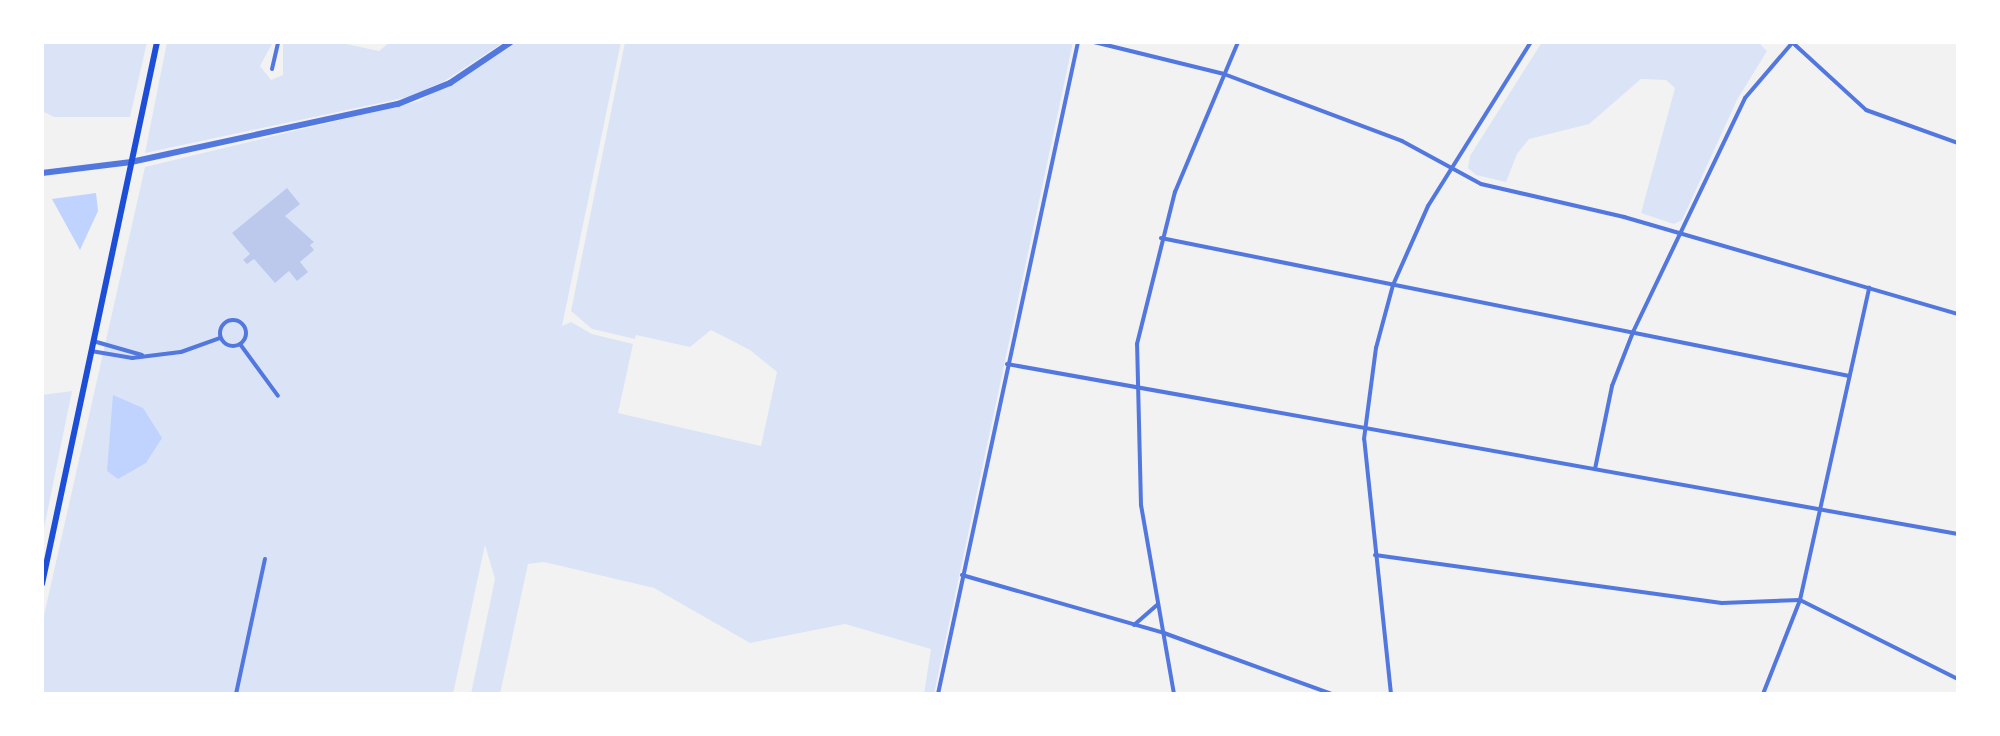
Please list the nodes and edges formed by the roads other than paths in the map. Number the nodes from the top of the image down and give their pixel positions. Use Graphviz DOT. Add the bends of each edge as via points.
graph roads {
  1 [pos="157,42"];
  2 [pos="278,42"];
  3 [pos="511,42"];
  4 [pos="1078,42"];
  5 [pos="1094,42"];
  6 [pos="1238,42"];
  7 [pos="1531,42"];
  8 [pos="1792,42"];
  9 [pos="272,69"];
  10 [pos="1224,74"];
  11 [pos="1958,143"];
  12 [pos="131,162"];
  13 [pos="1450,166"];
  14 [pos="42,173"];
  15 [pos="1681,235"];
  16 [pos="1161,238"];
  17 [pos="1393,285"];
  18 [pos="1869,288"];
  19 [pos="1958,314"];
  20 [pos="1633,332"];
  21 [pos="220,338"];
  22 [pos="93,341"];
  23 [pos="240,344"];
  24 [pos="91,351"];
  25 [pos="142,355"];
  26 [pos="1007,364"];
  27 [pos="1849,376"];
  28 [pos="1136,385"];
  29 [pos="278,396"];
  30 [pos="1364,427"];
  31 [pos="1595,469"];
  32 [pos="1821,509"];
  33 [pos="1958,534"];
  34 [pos="1375,555"];
  35 [pos="265,559"];
  36 [pos="962,575"];
  37 [pos="42,584"];
  38 [pos="1800,600"];
  39 [pos="1158,604"];
  40 [pos="1134,625"];
  41 [pos="1164,633"];
  42 [pos="1958,679"];
  43 [pos="236,694"];
  44 [pos="938,694"];
  45 [pos="1174,694"];
  46 [pos="1332,694"];
  47 [pos="1391,694"];
  48 [pos="1763,694"];
  1 -- 12 [label="main road"];
  2 -- 9 [label="street"];
  3 -- 12 [label="street" via="450,83 412,100"];
  4 -- 26 [label="street"];
  5 -- 10 [label="street"];
  6 -- 10 [label="street"];
  7 -- 13 [label="street"];
  8 -- 11 [label="street" via="1866,110"];
  8 -- 15 [label="street" via="1745,98"];
  10 -- 13 [label="street" via="1402,141"];
  10 -- 16 [label="street" via="1183,169"];
  12 -- 14 [label="street"];
  12 -- 22 [label="main road"];
  13 -- 15 [label="street" via="1481,184"];
  13 -- 17 [label="street"];
  15 -- 18 [label="street"];
  15 -- 20 [label="street"];
  16 -- 17 [label="street"];
  16 -- 28 [label="street" via="1140,317"];
  17 -- 20 [label="street"];
  17 -- 30 [label="street" via="1376,348"];
  18 -- 19 [label="street"];
  18 -- 27 [label="street"];
  20 -- 27 [label="street"];
  20 -- 31 [label="street" via="1612,386"];
  21 -- 23 [label="street" via="229,345"];
  21 -- 23 [label="street" via="222,325 237,320 246,329"];
  21 -- 25 [label="street" via="181,352"];
  22 -- 24 [label="main road"];
  22 -- 25 [label="street"];
  23 -- 29 [label="street"];
  24 -- 25 [label="street"];
  24 -- 37 [label="main road"];
  26 -- 28 [label="street"];
  26 -- 36 [label="street"];
  27 -- 32 [label="street"];
  28 -- 30 [label="street"];
  28 -- 39 [label="street" via="1140,493"];
  30 -- 31 [label="street"];
  30 -- 34 [label="street"];
  31 -- 32 [label="street"];
  32 -- 33 [label="street"];
  32 -- 38 [label="street"];
  34 -- 38 [label="street" via="1722,603"];
  34 -- 47 [label="street"];
  35 -- 43 [label="street"];
  36 -- 40 [label="street"];
  36 -- 44 [label="street"];
  38 -- 42 [label="street"];
  38 -- 48 [label="street"];
  39 -- 40 [label="street"];
  39 -- 41 [label="street"];
  40 -- 41 [label="street"];
  41 -- 45 [label="street"];
  41 -- 46 [label="street"];
}
